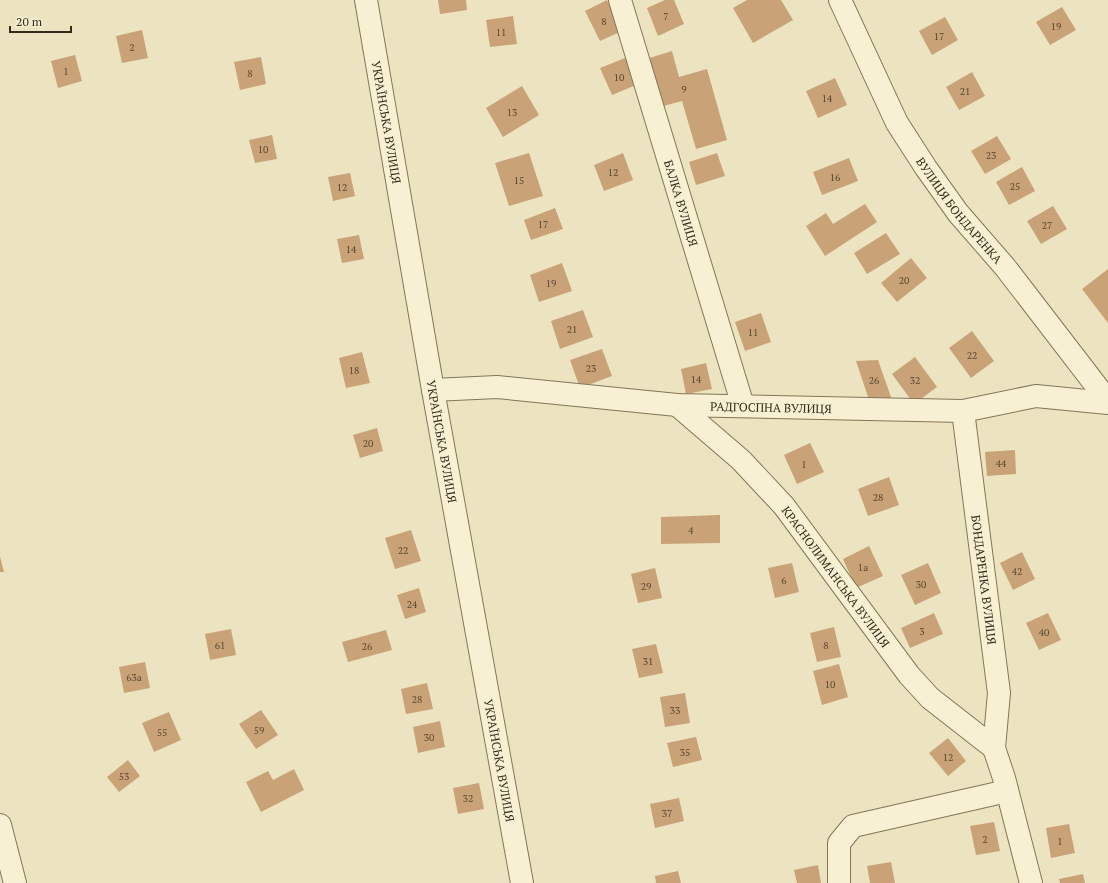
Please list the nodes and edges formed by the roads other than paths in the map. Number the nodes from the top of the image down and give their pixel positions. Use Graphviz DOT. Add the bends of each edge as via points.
graph roads {
  1 [pos="366,0"];
  2 [pos="620,0"];
  3 [pos="840,0"];
  4 [pos="433,390"];
  5 [pos="1108,402"];
  6 [pos="677,405"];
  7 [pos="743,406"];
  8 [pos="963,411"];
  9 [pos="994,748"];
  10 [pos="1007,791"];
  11 [pos="0,825"];
  12 [pos="15,883"];
  13 [pos="522,883"];
  14 [pos="839,883"];
  15 [pos="1031,883"];
  1 -- 4 [label="street, УКРАЇНСЬКА ВУЛИЦЯ"];
  2 -- 7 [label="street, БАЛКА ВУЛИЦЯ"];
  3 -- 5 [label="street, ВУЛИЦЯ БОНДАРЕНКА" via="897,123 926,168 958,213 1005,267"];
  4 -- 6 [label="street, РАДГОСПНА ВУЛИЦЯ" via="497,387"];
  4 -- 13 [label="street, УКРАЇНСЬКА ВУЛИЦЯ"];
  5 -- 8 [label="street, РАДГОСПНА ВУЛИЦЯ" via="1036,396"];
  6 -- 7 [label="street, РАДГОСПНА ВУЛИЦЯ"];
  6 -- 9 [label="street, КРАСНОЛИМАНСЬКА ВУЛИЦЯ" via="741,460 784,506 909,675 930,698"];
  7 -- 8 [label="street, РАДГОСПНА ВУЛИЦЯ"];
  8 -- 9 [label="street, БОНДАРЕНКА ВУЛИЦЯ" via="999,693"];
  9 -- 10 [label="street"];
  10 -- 14 [label="street" via="853,826 839,843"];
  10 -- 15 [label="street"];
  11 -- 12 [label="street"];
}
